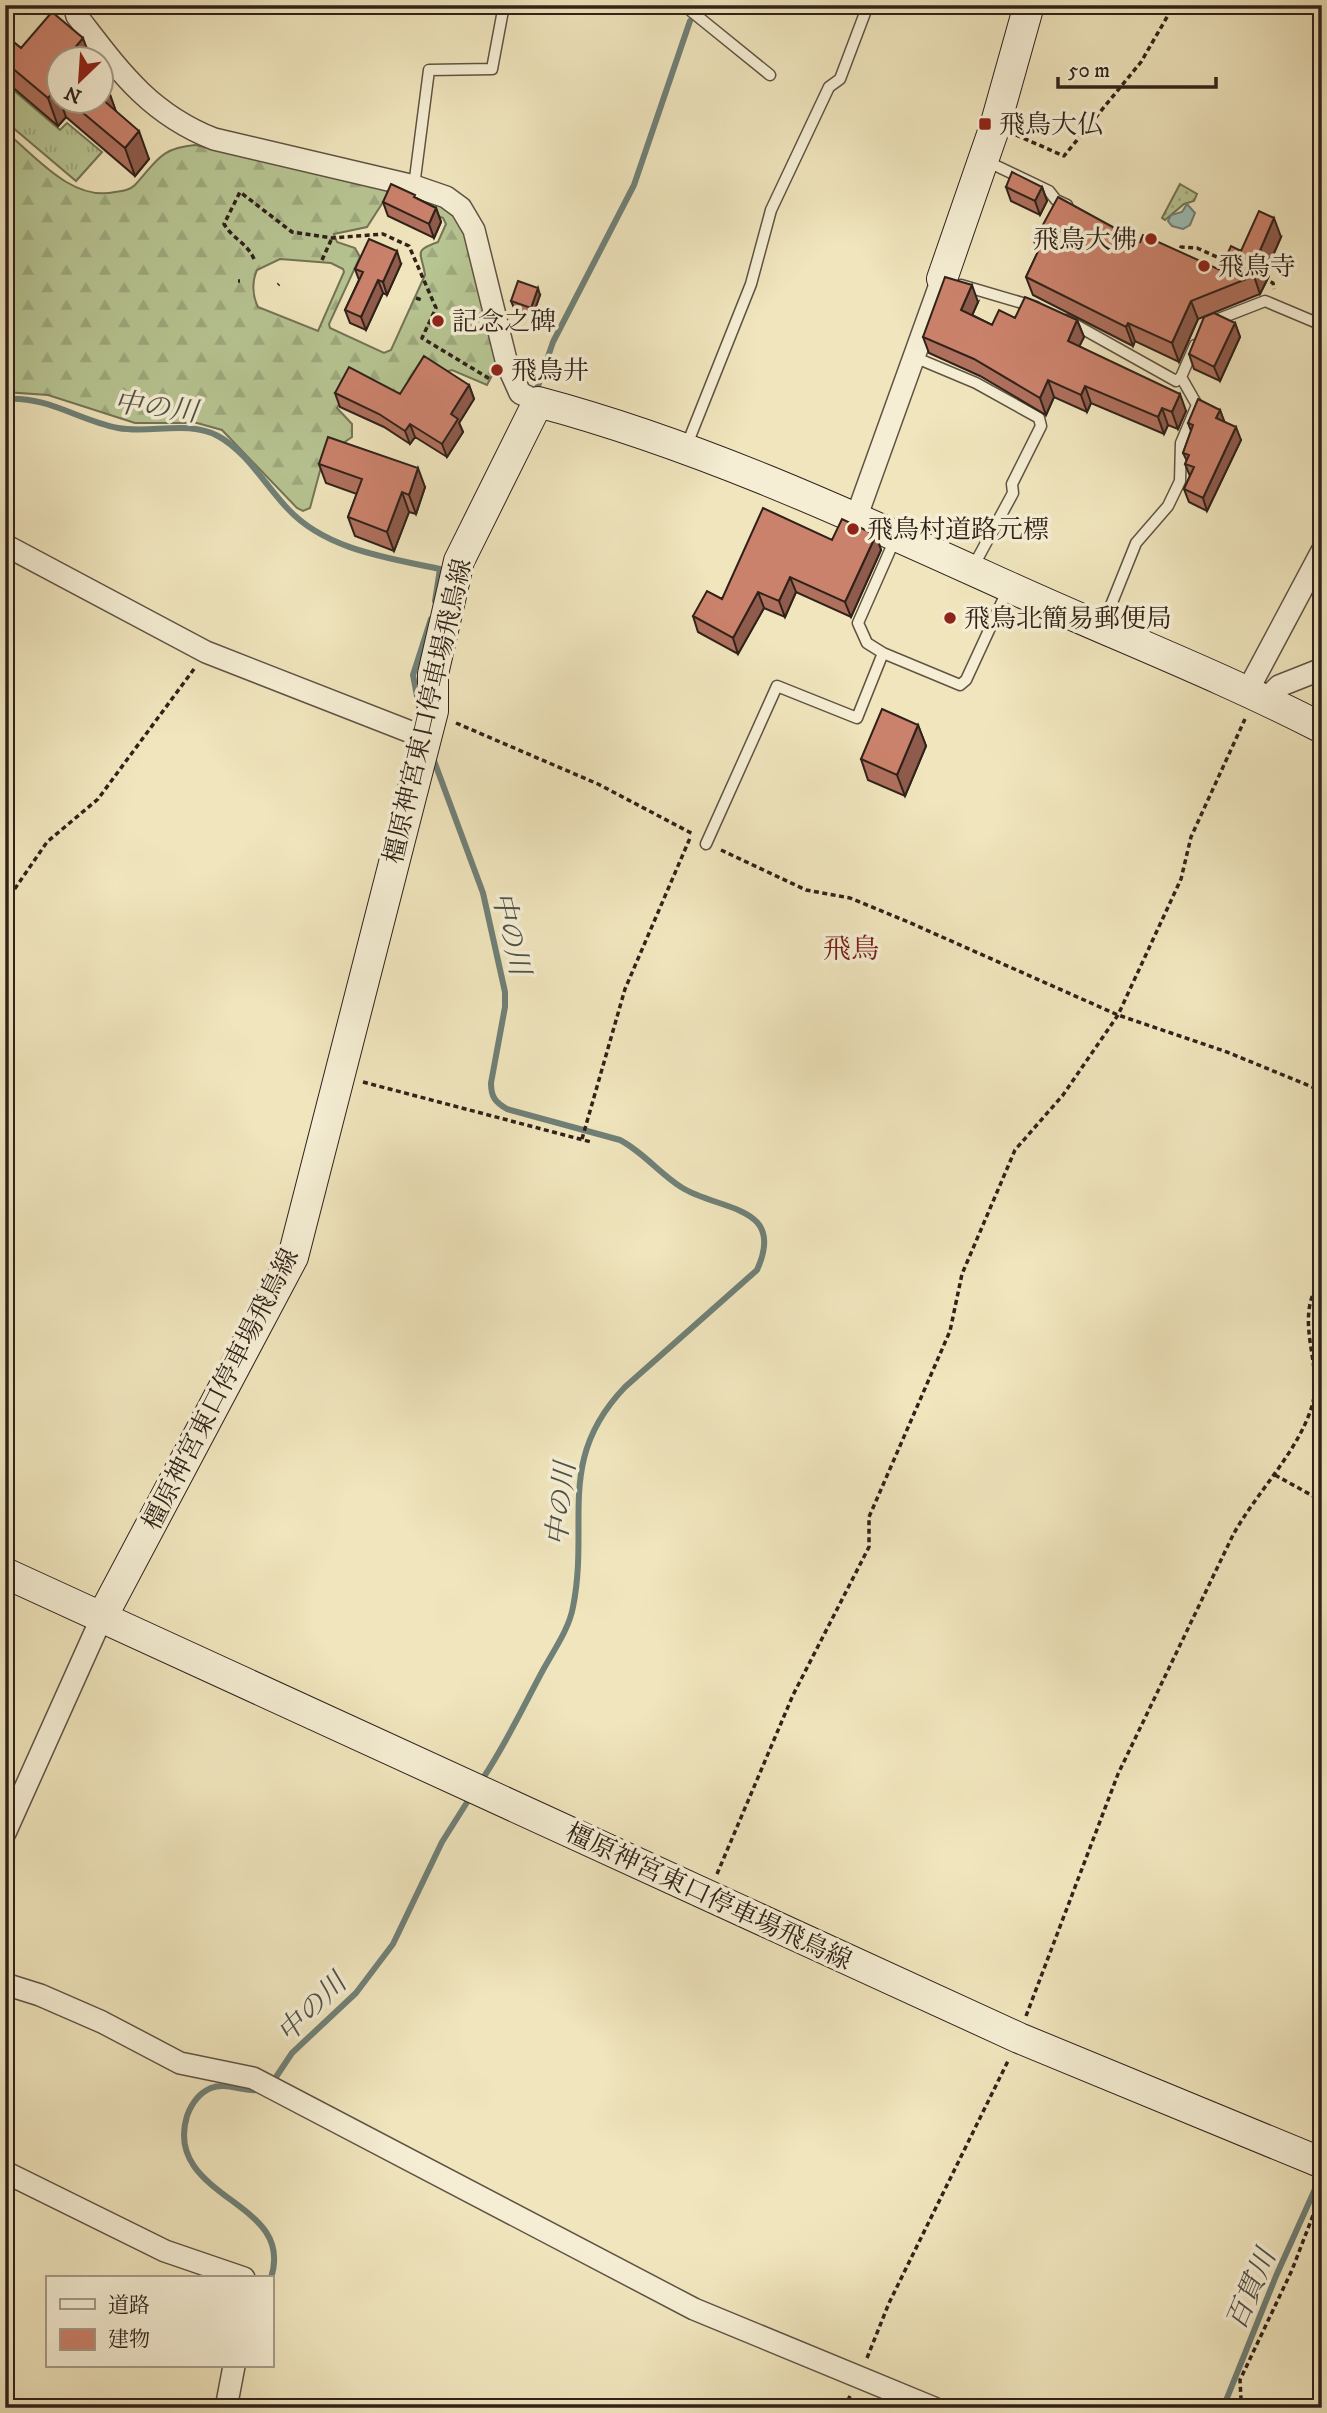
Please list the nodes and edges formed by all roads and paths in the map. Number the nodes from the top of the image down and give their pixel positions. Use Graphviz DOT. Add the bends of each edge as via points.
graph roads {
  1 [pos="74,5"];
  2 [pos="504,5"];
  3 [pos="691,5"];
  4 [pos="868,5"];
  5 [pos="1029,5"];
  6 [pos="1174,5"];
  7 [pos="769,75"];
  8 [pos="996,126"];
  9 [pos="984,160"];
  10 [pos="414,186"];
  11 [pos="1080,212"];
  12 [pos="332,238"];
  13 [pos="395,239"];
  14 [pos="392,247"];
  15 [pos="254,259"];
  16 [pos="323,260"];
  17 [pos="1175,260"];
  18 [pos="1235,265"];
  19 [pos="1260,277"];
  20 [pos="942,279"];
  21 [pos="416,298"];
  22 [pos="422,300"];
  23 [pos="1278,306"];
  24 [pos="1044,310"];
  25 [pos="1057,315"];
  26 [pos="1322,325"];
  27 [pos="914,356"];
  28 [pos="484,376"];
  29 [pos="1181,377"];
  30 [pos="538,402"];
  31 [pos="685,449"];
  32 [pos="856,518"];
  33 [pos="896,536"];
  34 [pos="5,545"];
  35 [pos="1322,551"];
  36 [pos="971,569"];
  37 [pos="1009,587"];
  38 [pos="1102,628"];
  39 [pos="206,652"];
  40 [pos="883,653"];
  41 [pos="1322,669"];
  42 [pos="1257,694"];
  43 [pos="430,724"];
  44 [pos="1322,728"];
  45 [pos="692,832"];
  46 [pos="706,844"];
  47 [pos="5,903"];
  48 [pos="1118,1015"];
  49 [pos="339,1076"];
  50 [pos="1322,1091"];
  51 [pos="582,1139"];
  52 [pos="591,1142"];
  53 [pos="1322,1274"];
  54 [pos="1275,1475"];
  55 [pos="1322,1502"];
  56 [pos="5,1573"];
  57 [pos="102,1617"];
  58 [pos="7,1823"];
  59 [pos="708,1896"];
  60 [pos="5,1984"];
  61 [pos="1019,2038"];
  62 [pos="1322,2163"];
  63 [pos="5,2172"];
  64 [pos="1322,2192"];
  65 [pos="238,2276"];
  66 [pos="234,2368"];
  67 [pos="859,2376"];
  68 [pos="226,2408"];
  69 [pos="933,2408"];
  70 [pos="1237,2408"];
  1 -- 10 [label="street" via="77,16 128,83 187,128 214,139"];
  2 -- 10 [label="lane" via="492,69 429,70"];
  3 -- 7 [label="lane" via="691,11"];
  4 -- 31 [label="lane" via="840,79 830,86 771,210 751,284"];
  5 -- 8 [label="main road"];
  6 -- 8 [label="path" via="1140,62 1064,156"];
  8 -- 9 [label="main road"];
  9 -- 11 [label="lane" via="1049,191 1056,200"];
  9 -- 20 [label="main road"];
  10 -- 30 [label="street" via="446,197 461,208 474,230 506,364 520,393"];
  12 -- 13 [label="path" via="383,234"];
  12 -- 15 [label="path" via="292,232 240,192 224,224 248,246"];
  12 -- 16 [label="path"];
  13 -- 14 [label="path"];
  13 -- 28 [label="path" via="409,246 436,308 422,338"];
  17 -- 18 [label="path" via="1181,247 1197,248"];
  19 -- 23 [label="path" via="1273,283"];
  20 -- 24 [label="lane"];
  20 -- 27 [label="street"];
  21 -- 22 [label="path"];
  23 -- 26 [label="lane"];
  23 -- 29 [label="lane" via="1265,300 1201,330"];
  25 -- 29 [label="lane" via="1165,376 1176,381"];
  27 -- 32 [label="street"];
  27 -- 36 [label="lane" via="1040,418 1041,426 1012,484 1013,493"];
  29 -- 38 [label="lane" via="1197,405 1181,443 1180,481 1168,506 1136,542"];
  30 -- 31 [label="main road"];
  30 -- 43 [label="main road, 橿原神宮東口停車場飛鳥線" via="459,561 433,674"];
  31 -- 32 [label="main road"];
  32 -- 33 [label="main road"];
  33 -- 36 [label="main road"];
  33 -- 40 [label="lane" via="858,623 867,643"];
  34 -- 39 [label="street"];
  35 -- 42 [label="street"];
  36 -- 37 [label="main road"];
  37 -- 38 [label="main road"];
  37 -- 40 [label="lane" via="960,685"];
  38 -- 42 [label="main road"];
  39 -- 43 [label="street"];
  39 -- 47 [label="path" via="98,799 47,842"];
  40 -- 46 [label="lane" via="856,718 777,686"];
  41 -- 42 [label="street"];
  42 -- 44 [label="main road"];
  42 -- 48 [label="path" via="1191,837 1181,879"];
  43 -- 45 [label="path" via="598,784"];
  43 -- 49 [label="main road, 橿原神宮東口停車場飛鳥線"];
  45 -- 46 [label="path"];
  45 -- 51 [label="path" via="625,989"];
  46 -- 48 [label="path" via="806,890 850,898 906,921"];
  48 -- 50 [label="path"];
  48 -- 59 [label="path" via="1063,1095 1015,1150 962,1273 950,1331 869,1517 869,1547 793,1695"];
  49 -- 51 [label="path"];
  49 -- 57 [label="main road, 橿原神宮東口停車場飛鳥線" via="293,1257"];
  51 -- 52 [label="path"];
  53 -- 61 [label="path" via="1310,1304 1312,1407 1285,1459 1233,1535 1118,1774"];
  54 -- 55 [label="path"];
  56 -- 57 [label="main road, 橿原神宮東口停車場飛鳥線"];
  57 -- 58 [label="street"];
  57 -- 59 [label="main road, 橿原神宮東口停車場飛鳥線"];
  59 -- 61 [label="main road, 橿原神宮東口停車場飛鳥線"];
  60 -- 67 [label="street" via="102,2022 180,2063 253,2078 694,2309"];
  61 -- 62 [label="main road, 橿原神宮東口停車場飛鳥線"];
  61 -- 67 [label="path" via="889,2303"];
  63 -- 65 [label="street" via="165,2251"];
  64 -- 70 [label="path" via="1292,2270 1240,2380"];
  66 -- 68 [label="street"];
  67 -- 69 [label="street"];
}
